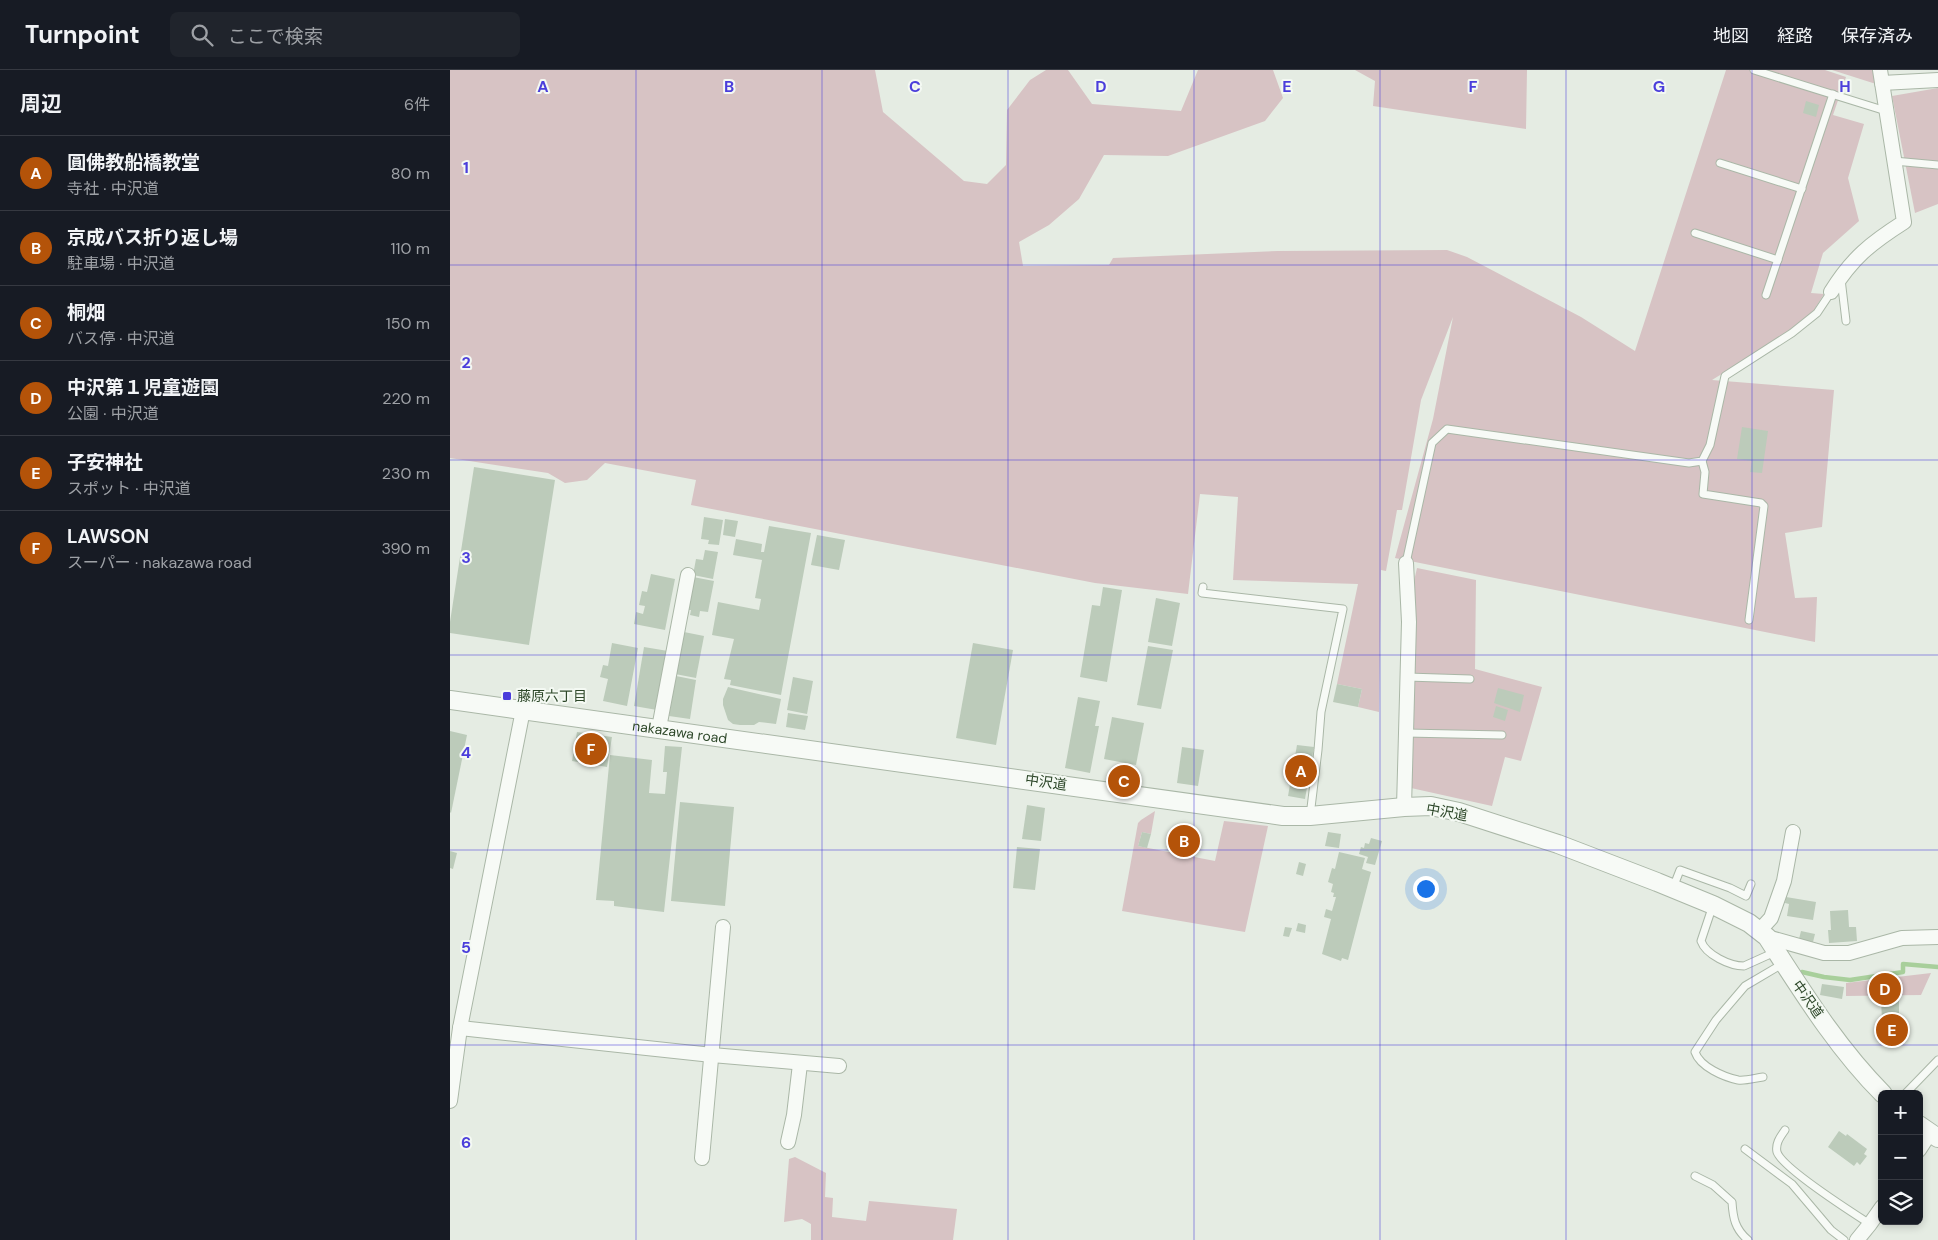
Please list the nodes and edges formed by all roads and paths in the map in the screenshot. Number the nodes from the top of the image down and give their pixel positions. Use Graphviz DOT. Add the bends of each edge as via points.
graph roads {
  1 [pos="1754,70"];
  2 [pos="1881,76"];
  3 [pos="1938,80"];
  4 [pos="1833,94"];
  5 [pos="1886,111"];
  6 [pos="1894,161"];
  7 [pos="1720,163"];
  8 [pos="1938,165"];
  9 [pos="1802,188"];
  10 [pos="1695,233"];
  11 [pos="1778,260"];
  12 [pos="1841,276"];
  13 [pos="1831,292"];
  14 [pos="1766,295"];
  15 [pos="1846,321"];
  16 [pos="1702,461"];
  17 [pos="1406,563"];
  18 [pos="688,575"];
  19 [pos="1203,587"];
  20 [pos="1749,620"];
  21 [pos="1407,677"];
  22 [pos="1470,679"];
  23 [pos="450,700"];
  24 [pos="523,710"];
  25 [pos="659,728"];
  26 [pos="1406,733"];
  27 [pos="1502,735"];
  28 [pos="1404,807"];
  29 [pos="1310,816"];
  30 [pos="1793,832"];
  31 [pos="1751,884"];
  32 [pos="1673,889"];
  33 [pos="1713,905"];
  34 [pos="723,927"];
  35 [pos="1938,938"];
  36 [pos="1772,945"];
  37 [pos="460,1028"];
  38 [pos="712,1055"];
  39 [pos="1938,1060"];
  40 [pos="800,1064"];
  41 [pos="839,1066"];
  42 [pos="1763,1077"];
  43 [pos="1879,1090"];
  44 [pos="1910,1090"];
  45 [pos="450,1101"];
  46 [pos="1786,1130"];
  47 [pos="788,1142"];
  48 [pos="1745,1149"];
  49 [pos="702,1158"];
  50 [pos="1695,1176"];
  51 [pos="1878,1213"];
  52 [pos="1870,1224"];
  53 [pos="1748,1240"];
  54 [pos="1844,1240"];
  55 [pos="1857,1240"];
  1 -- 4 [label="lane"];
  2 -- 3 [label="street"];
  2 -- 5 [label="street"];
  4 -- 5 [label="lane"];
  4 -- 9 [label="lane"];
  5 -- 6 [label="street"];
  6 -- 8 [label="lane"];
  6 -- 12 [label="street" via="1904,222 1867,247"];
  7 -- 9 [label="lane"];
  9 -- 11 [label="lane"];
  10 -- 11 [label="lane"];
  11 -- 14 [label="lane"];
  12 -- 13 [label="street"];
  12 -- 15 [label="lane"];
  13 -- 16 [label="lane" via="1817,312 1792,334 1725,376 1710,445"];
  16 -- 17 [label="lane" via="1689,463 1447,429 1432,443"];
  16 -- 20 [label="lane" via="1704,494 1764,506"];
  17 -- 21 [label="street"];
  18 -- 25 [label="street"];
  19 -- 29 [label="lane" via="1202,593 1343,609 1321,712"];
  21 -- 22 [label="lane"];
  21 -- 26 [label="street"];
  23 -- 24 [label="street, nakazawa road"];
  24 -- 25 [label="street, nakazawa road"];
  24 -- 37 [label="street"];
  25 -- 29 [label="street, nakazawa road" via="1283,816"];
  26 -- 27 [label="lane"];
  26 -- 28 [label="street"];
  28 -- 29 [label="street, 中沢道"];
  28 -- 32 [label="street, 中沢道" via="1431,806 1495,822"];
  30 -- 36 [label="street" via="1784,880 1771,918"];
  31 -- 32 [label="lane" via="1746,896 1680,870"];
  32 -- 33 [label="street, 中沢道"];
  33 -- 36 [label="street, 中沢道"];
  33 -- 36 [label="lane" via="1701,941 1710,953 1744,966"];
  34 -- 38 [label="street"];
  35 -- 36 [label="street" via="1902,938 1849,953 1824,953"];
  36 -- 42 [label="lane" via="1695,1052 1704,1064 1728,1077 1740,1080"];
  36 -- 43 [label="street, 中沢道" via="1837,1040"];
  37 -- 38 [label="street"];
  37 -- 45 [label="street"];
  38 -- 40 [label="street"];
  38 -- 49 [label="street"];
  39 -- 44 [label="lane"];
  40 -- 41 [label="street"];
  40 -- 47 [label="street"];
  46 -- 52 [label="lane" via="1779,1139 1777,1152 1780,1157"];
  48 -- 54 [label="lane" via="1792,1184 1825,1224"];
  50 -- 53 [label="lane" via="1732,1202 1734,1223"];
  51 -- 52 [label="street"];
  52 -- 55 [label="street"];
}
